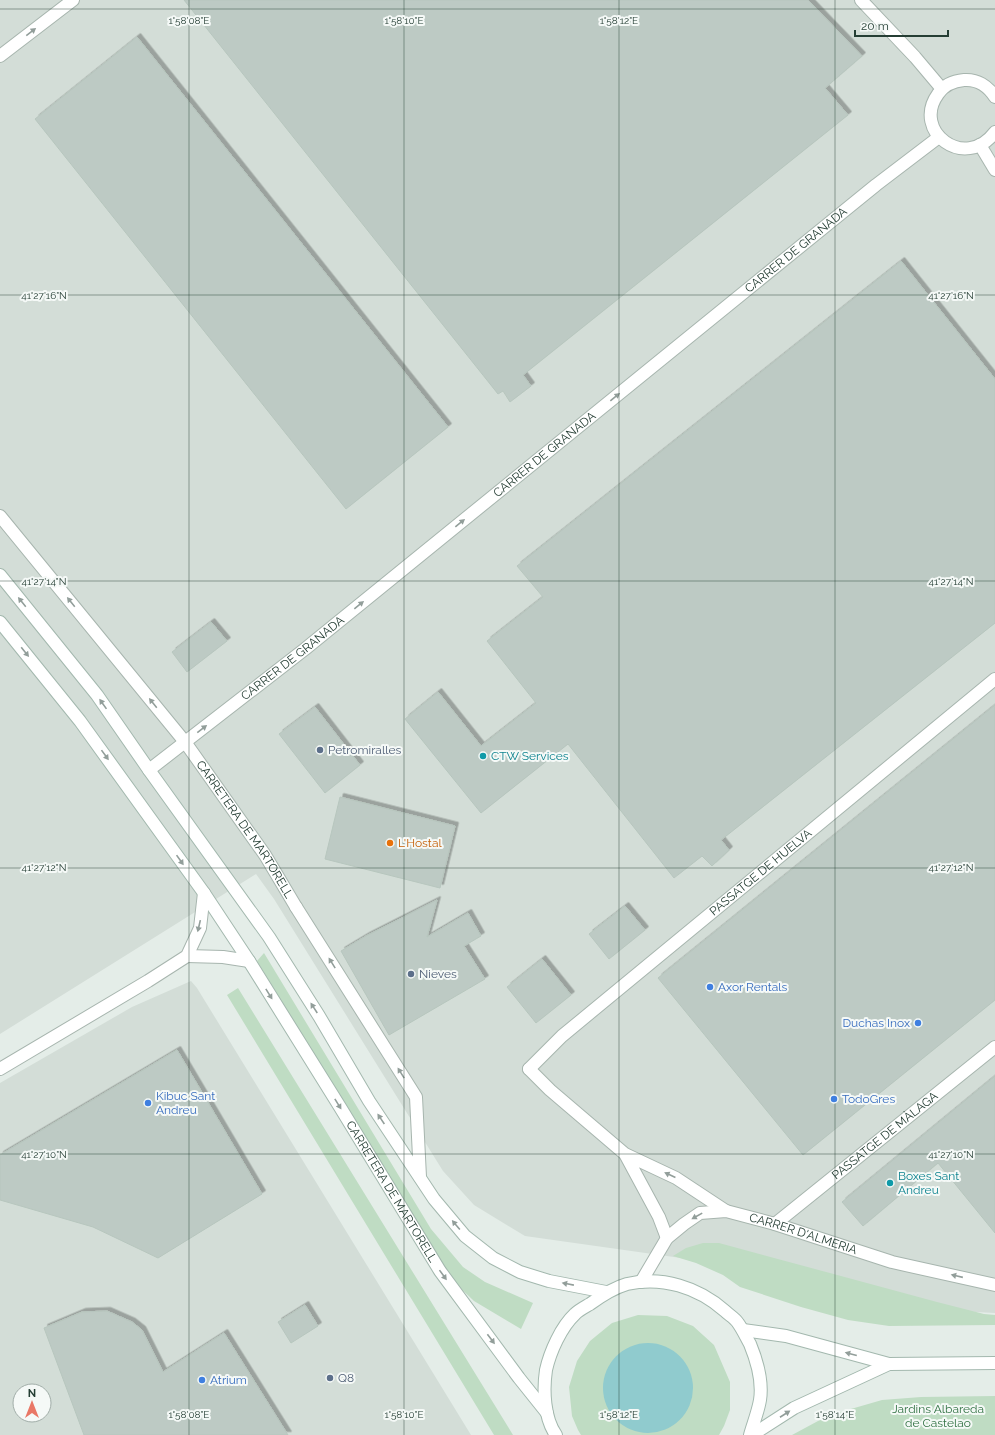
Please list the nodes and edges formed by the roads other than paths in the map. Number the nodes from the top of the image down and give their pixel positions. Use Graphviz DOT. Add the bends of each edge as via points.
graph roads {
  1 [pos="73,0"];
  2 [pos="861,0"];
  3 [pos="0,56"];
  4 [pos="942,89"];
  5 [pos="994,94"];
  6 [pos="995,132"];
  7 [pos="939,137"];
  8 [pos="980,145"];
  9 [pos="995,170"];
  10 [pos="0,516"];
  11 [pos="0,575"];
  12 [pos="0,622"];
  13 [pos="995,679"];
  14 [pos="185,742"];
  15 [pos="150,770"];
  16 [pos="204,893"];
  17 [pos="187,956"];
  18 [pos="249,961"];
  19 [pos="995,1047"];
  20 [pos="0,1069"];
  21 [pos="625,1154"];
  22 [pos="420,1177"];
  23 [pos="726,1211"];
  24 [pos="775,1224"];
  25 [pos="668,1238"];
  26 [pos="641,1282"];
  27 [pos="995,1285"];
  28 [pos="606,1292"];
  29 [pos="743,1330"];
  30 [pos="995,1363"];
  31 [pos="889,1364"];
  32 [pos="547,1413"];
  33 [pos="556,1435"];
  34 [pos="751,1435"];
  3 -- 1 [label="street, one-way"];
  2 -- 4 [label="street"];
  4 -- 5 [label="street" via="956,81 968,80 980,83"];
  4 -- 7 [label="street" via="935,98 931,114 933,126"];
  6 -- 8 [label="street"];
  7 -- 8 [label="street" via="960,148"];
  14 -- 7 [label="street, CARRER DE GRANADA, one-way" via="305,649 870,190"];
  8 -- 9 [label="street"];
  14 -- 10 [label="street, CARRETERA DE MARTORELL, one-way"];
  15 -- 11 [label="street, CARRETERA DE MARTORELL, one-way" via="97,695"];
  12 -- 16 [label="street, CARRETERA DE MARTORELL, one-way" via="80,720"];
  13 -- 21 [label="street, PASSATGE DE HUELVA" via="562,1036 529,1069"];
  14 -- 15 [label="street, CARRER DE GRANADA"];
  22 -- 14 [label="street, CARRETERA DE MARTORELL, one-way" via="416,1097 265,855"];
  22 -- 15 [label="street, CARRETERA DE MARTORELL, one-way" via="369,1101 269,937"];
  16 -- 17 [label="street, one-way" via="200,928"];
  16 -- 18 [label="street, CARRETERA DE MARTORELL"];
  17 -- 18 [label="street"];
  17 -- 20 [label="street"];
  18 -- 32 [label="street, CARRETERA DE MARTORELL, one-way" via="440,1271"];
  19 -- 24 [label="street, PASSATGE DE MÀLAGA"];
  23 -- 21 [label="street, one-way" via="676,1178"];
  21 -- 25 [label="street"];
  28 -- 22 [label="street, CARRETERA DE MARTORELL, one-way" via="549,1281 520,1272 493,1258 465,1236 434,1199"];
  23 -- 24 [label="street, CARRER D'ALMERIA"];
  23 -- 25 [label="street, CARRER D'ALMERIA, one-way" via="700,1213"];
  27 -- 24 [label="street, CARRER D'ALMERIA, one-way" via="892,1262"];
  25 -- 26 [label="street, CARRER D'ALMERIA"];
  26 -- 28 [label="street, CARRETERA DE MARTORELL" via="626,1284"];
  26 -- 29 [label="street, CARRETERA DE MARTORELL" via="663,1282 687,1287 714,1300"];
  28 -- 32 [label="street, CARRETERA DE MARTORELL" via="574,1315 560,1334 545,1376"];
  31 -- 29 [label="street, one-way" via="786,1336"];
  29 -- 34 [label="street, CARRETERA DE MARTORELL" via="756,1358 760,1376 760,1400"];
  30 -- 31 [label="street"];
  34 -- 31 [label="street, one-way" via="794,1408"];
  32 -- 33 [label="street, CARRETERA DE MARTORELL"];
}
